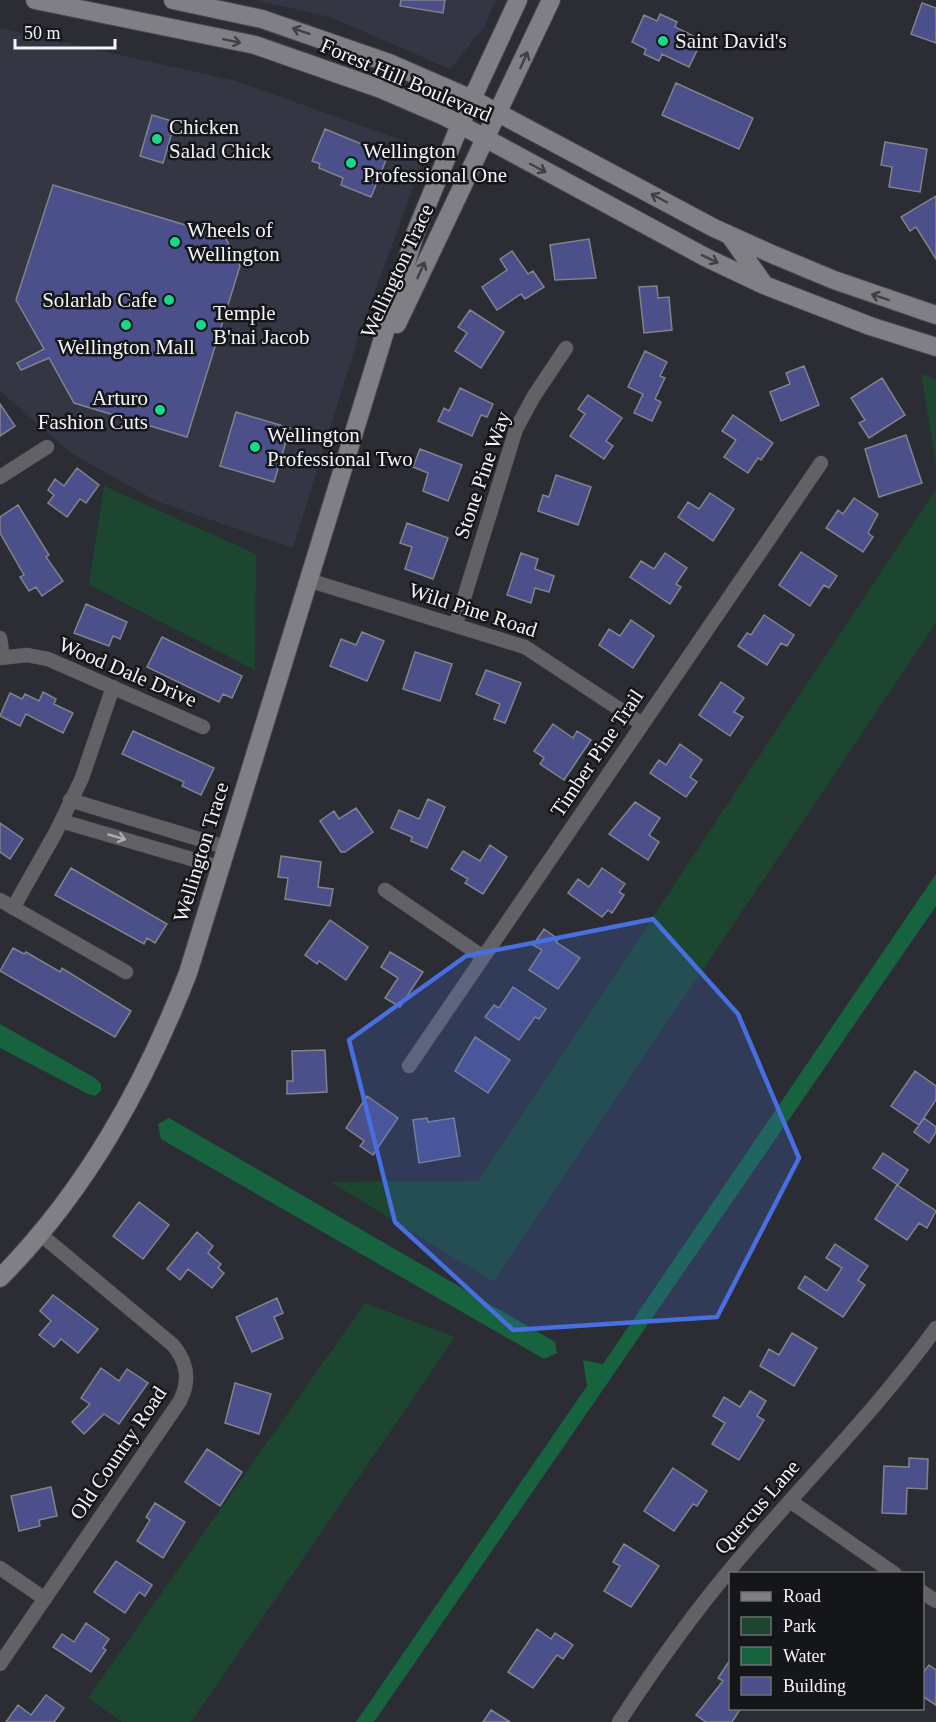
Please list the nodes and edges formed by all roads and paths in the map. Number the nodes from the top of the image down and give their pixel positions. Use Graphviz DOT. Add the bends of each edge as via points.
graph roads {
  1 [pos="35,0"];
  2 [pos="172,0"];
  3 [pos="518,0"];
  4 [pos="551,0"];
  5 [pos="472,99"];
  6 [pos="500,113"];
  7 [pos="460,125"];
  8 [pos="487,139"];
  9 [pos="729,235"];
  10 [pos="764,285"];
  11 [pos="936,315"];
  12 [pos="936,347"];
  13 [pos="566,348"];
  14 [pos="363,399"];
  15 [pos="47,447"];
  16 [pos="821,463"];
  17 [pos="0,477"];
  18 [pos="308,579"];
  19 [pos="456,624"];
  20 [pos="0,639"];
  21 [pos="2,657"];
  22 [pos="113,687"];
  23 [pos="642,724"];
  24 [pos="203,727"];
  25 [pos="70,800"];
  26 [pos="61,821"];
  27 [pos="225,847"];
  28 [pos="219,867"];
  29 [pos="385,890"];
  30 [pos="0,900"];
  31 [pos="13,908"];
  32 [pos="483,957"];
  33 [pos="126,972"];
  34 [pos="409,1066"];
  35 [pos="40,1234"];
  36 [pos="0,1278"];
  37 [pos="936,1328"];
  38 [pos="790,1501"];
  39 [pos="0,1568"];
  40 [pos="731,1572"];
  41 [pos="892,1572"];
  42 [pos="729,1574"];
  43 [pos="45,1599"];
  44 [pos="0,1664"];
  45 [pos="619,1722"];
  1 -- 7 [label="main road, Forest Hill Boulevard, one-way" via="255,45 381,89"];
  5 -- 2 [label="main road, Forest Hill Boulevard, one-way" via="326,39 262,19"];
  3 -- 5 [label="main road, Wellington Trace"];
  6 -- 4 [label="main road, Wellington Trace, one-way"];
  5 -- 6 [label="main road, Forest Hill Boulevard"];
  5 -- 7 [label="main road, Wellington Trace"];
  6 -- 8 [label="main road, Wellington Trace"];
  9 -- 6 [label="main road, Forest Hill Boulevard, one-way"];
  7 -- 8 [label="main road, Forest Hill Boulevard"];
  7 -- 14 [label="main road, Wellington Trace" via="415,234"];
  8 -- 10 [label="main road, Forest Hill Boulevard, one-way"];
  14 -- 8 [label="main road, Wellington Trace, one-way" via="437,236"];
  9 -- 10 [label="main road"];
  11 -- 9 [label="main road, Forest Hill Boulevard, one-way" via="834,280"];
  10 -- 12 [label="main road, Forest Hill Boulevard"];
  13 -- 19 [label="street, Stone Pine Way" via="516,429"];
  14 -- 18 [label="main road, Wellington Trace"];
  15 -- 17 [label="street"];
  16 -- 23 [label="street, Timber Pine Trail"];
  18 -- 19 [label="street, Wild Pine Road"];
  18 -- 27 [label="main road, Wellington Trace"];
  19 -- 23 [label="street, Wild Pine Road" via="525,647"];
  20 -- 21 [label="street"];
  21 -- 22 [label="street, Wood Dale Drive" via="27,655 48,659"];
  22 -- 24 [label="street, Wood Dale Drive"];
  22 -- 25 [label="street"];
  23 -- 32 [label="street, Timber Pine Trail"];
  25 -- 26 [label="street"];
  25 -- 27 [label="street"];
  26 -- 28 [label="street, one-way"];
  26 -- 31 [label="street"];
  27 -- 28 [label="main road, Wellington Trace"];
  28 -- 35 [label="main road, Wellington Trace" via="188,973 148,1068 117,1127"];
  29 -- 32 [label="street"];
  30 -- 31 [label="street"];
  31 -- 33 [label="street"];
  32 -- 34 [label="street, Timber Pine Trail"];
  35 -- 36 [label="main road, Wellington Trace"];
  35 -- 43 [label="street, Old Country Road" via="173,1346 187,1372 180,1401"];
  37 -- 38 [label="street, Quercus Lane"];
  38 -- 40 [label="street, Quercus Lane"];
  38 -- 41 [label="street"];
  39 -- 43 [label="street"];
  42 -- 45 [label="street, Quercus Lane" via="688,1623"];
  43 -- 44 [label="street, Old Country Road"];
}
